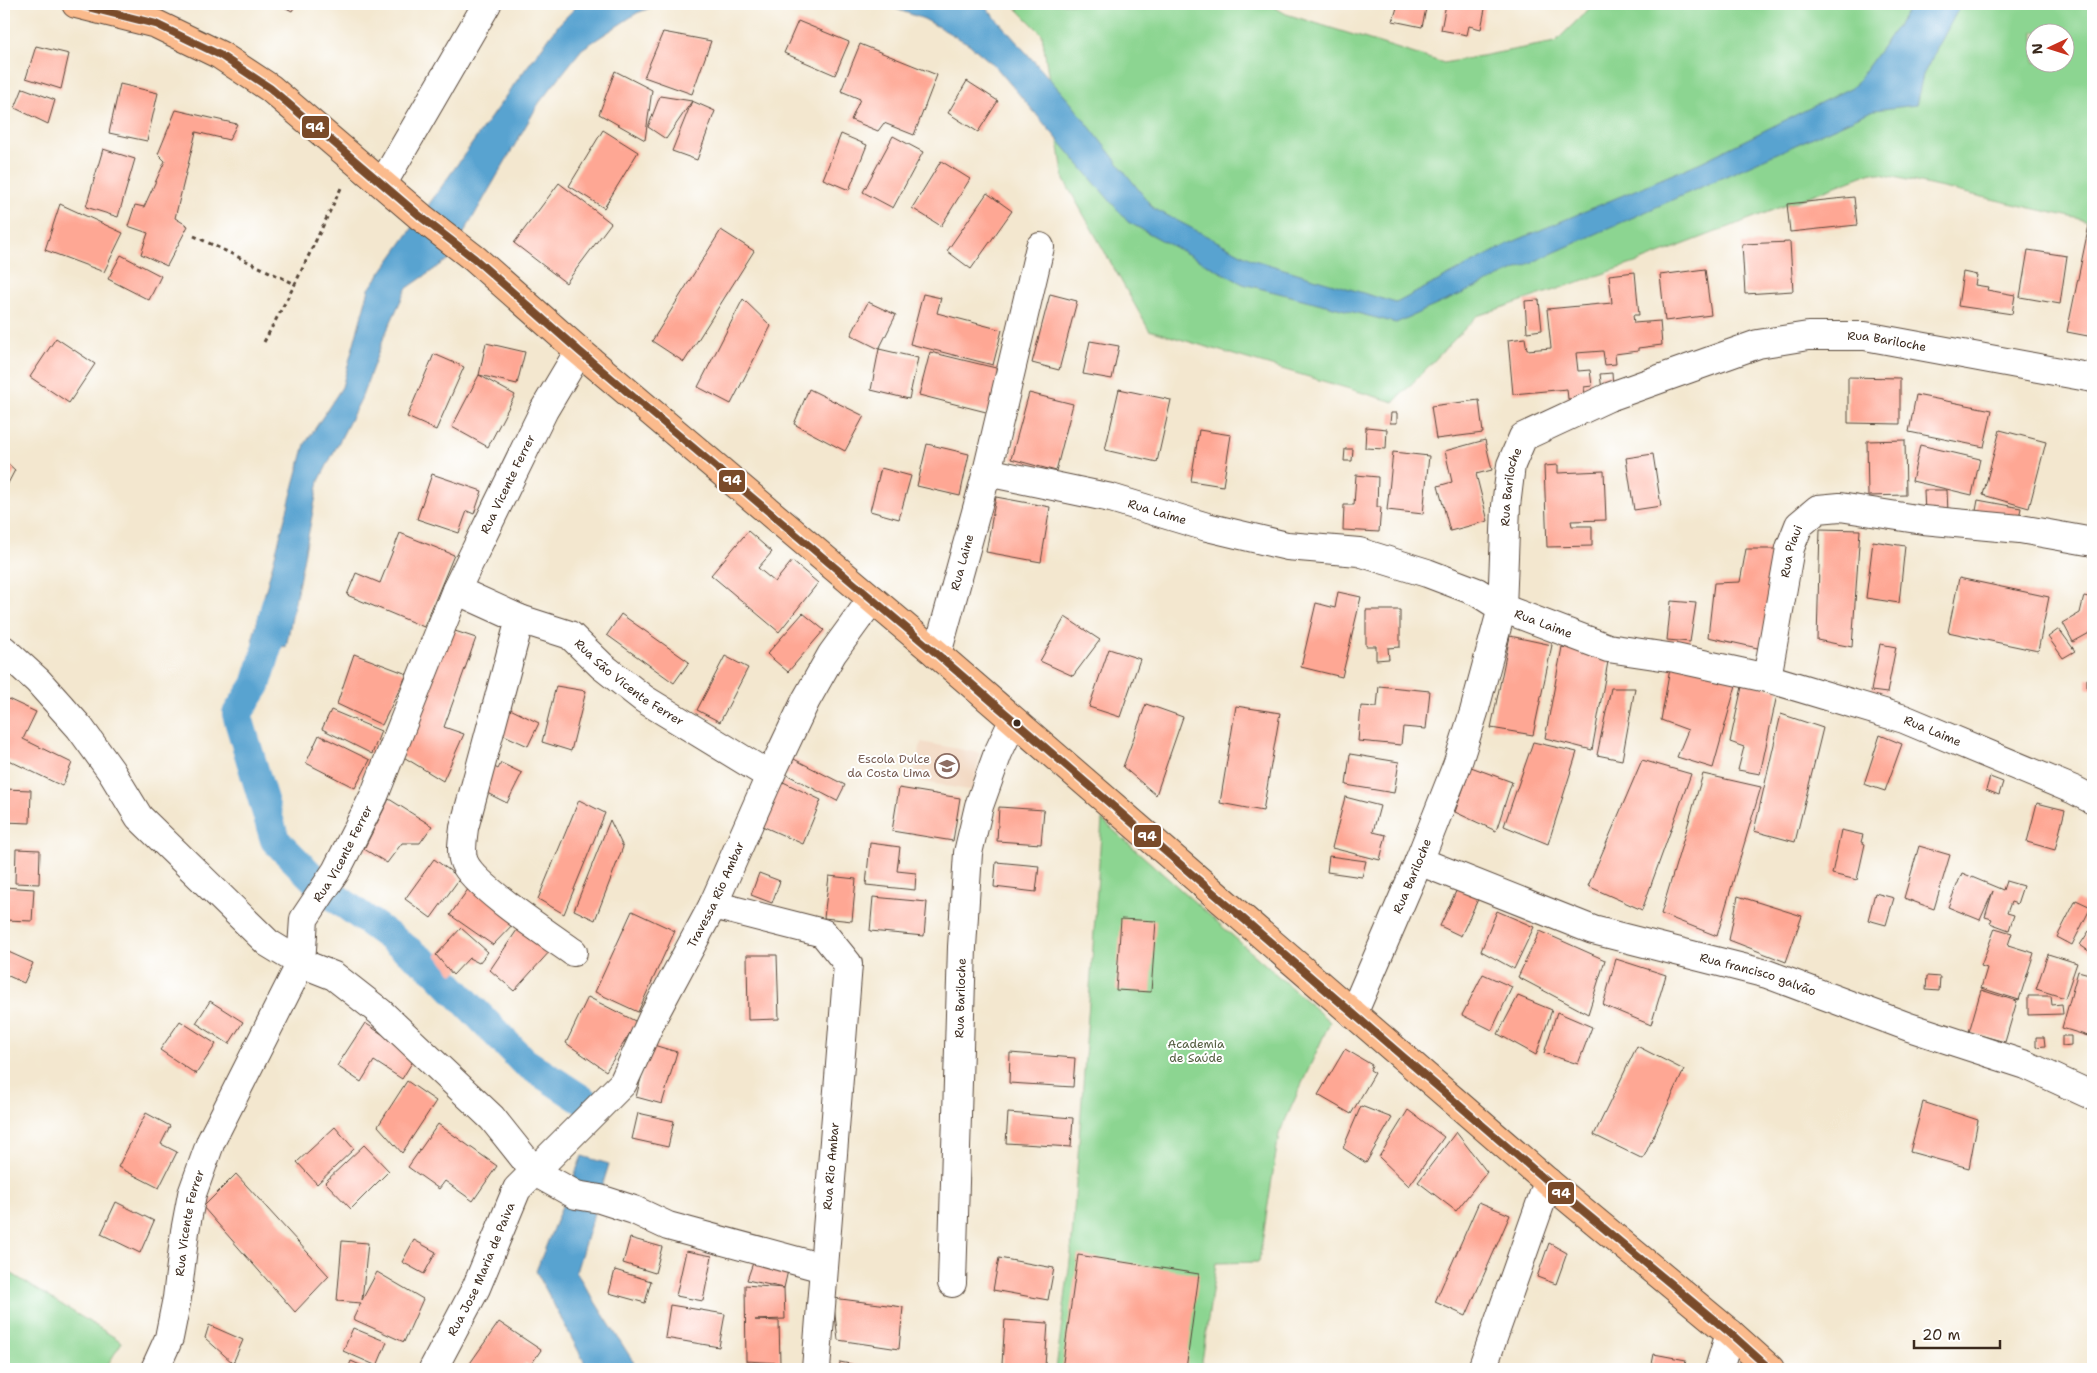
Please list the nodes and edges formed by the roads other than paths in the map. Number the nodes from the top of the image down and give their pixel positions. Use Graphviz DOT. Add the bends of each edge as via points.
graph roads {
  1 [pos="76,4"];
  2 [pos="487,4"];
  3 [pos="383,183"];
  4 [pos="1040,247"];
  5 [pos="579,351"];
  6 [pos="2093,378"];
  7 [pos="987,472"];
  8 [pos="2093,542"];
  9 [pos="456,590"];
  10 [pos="872,599"];
  11 [pos="1502,608"];
  12 [pos="520,619"];
  13 [pos="4,650"];
  14 [pos="937,654"];
  15 [pos="1767,678"];
  16 [pos="1013,721"];
  17 [pos="770,776"];
  18 [pos="2093,800"];
  19 [pos="1419,861"];
  20 [pos="713,906"];
  21 [pos="573,952"];
  22 [pos="301,964"];
  23 [pos="1354,1014"];
  24 [pos="2093,1096"];
  25 [pos="535,1172"];
  26 [pos="1548,1182"];
  27 [pos="823,1268"];
  28 [pos="952,1283"];
  29 [pos="1730,1333"];
  30 [pos="154,1369"];
  31 [pos="433,1369"];
  32 [pos="816,1369"];
  33 [pos="1482,1369"];
  34 [pos="1719,1369"];
  35 [pos="1770,1369"];
  1 -- 3 [label="main road" via="156,24 220,55 270,88"];
  2 -- 3 [label="street"];
  3 -- 5 [label="main road"];
  4 -- 7 [label="street, Rua Laine"];
  5 -- 9 [label="street, Rua Vicente Ferrer" via="544,410"];
  5 -- 10 [label="main road"];
  6 -- 11 [label="street, Rua Bariloche" via="1865,336 1808,336 1758,344 1609,397 1523,438 1511,465"];
  7 -- 11 [label="street, Rua Laime" via="1111,498 1207,527 1287,546 1359,552 1478,592"];
  7 -- 14 [label="street, Rua Laine"];
  8 -- 15 [label="street, Rua Piaui" via="2020,529 1923,520 1840,507 1818,509 1799,525 1790,548"];
  9 -- 12 [label="street, Rua São Vicente Ferrer"];
  9 -- 22 [label="street, Rua Vicente Ferrer" via="374,796 336,871 304,919"];
  10 -- 14 [label="main road"];
  10 -- 17 [label="street, Travessa Rio Ambar" via="832,654"];
  11 -- 15 [label="street, Rua Laime" via="1608,648 1675,658"];
  11 -- 19 [label="street, Rua Bariloche" via="1472,721"];
  12 -- 17 [label="street, Rua São Vicente Ferrer" via="570,635 602,666 644,699"];
  12 -- 21 [label="street" via="464,828 464,861 473,876 525,919"];
  13 -- 22 [label="street" via="38,681 80,728 139,818 268,943"];
  14 -- 16 [label="main road"];
  15 -- 18 [label="street, Rua Laime" via="1904,719"];
  16 -- 23 [label="main road"];
  16 -- 28 [label="street, Rua Bariloche" via="979,806 968,853 962,947"];
  17 -- 20 [label="street, Travessa Rio Ambar"];
  19 -- 23 [label="street, Rua Bariloche"];
  19 -- 24 [label="street, Rua francisco galvão" via="1593,930 1767,974 1909,1027 2026,1065"];
  20 -- 25 [label="street, Travessa Rio Ambar" via="653,1017 623,1082"];
  20 -- 27 [label="street, Rua Rio Ambar" via="823,933 848,964"];
  22 -- 25 [label="street" via="334,976 380,1012 492,1118"];
  22 -- 30 [label="street, Rua Vicente Ferrer" via="211,1141 192,1194 168,1338"];
  23 -- 26 [label="main road"];
  25 -- 27 [label="street" via="576,1195 634,1210 668,1226"];
  25 -- 31 [label="street, Rua Jose Maria de Paiva" via="517,1189 476,1288"];
  26 -- 29 [label="main road"];
  26 -- 33 [label="street"];
  27 -- 32 [label="street, Rua Rio Ambar"];
  29 -- 34 [label="street"];
  29 -- 35 [label="main road"];
}
